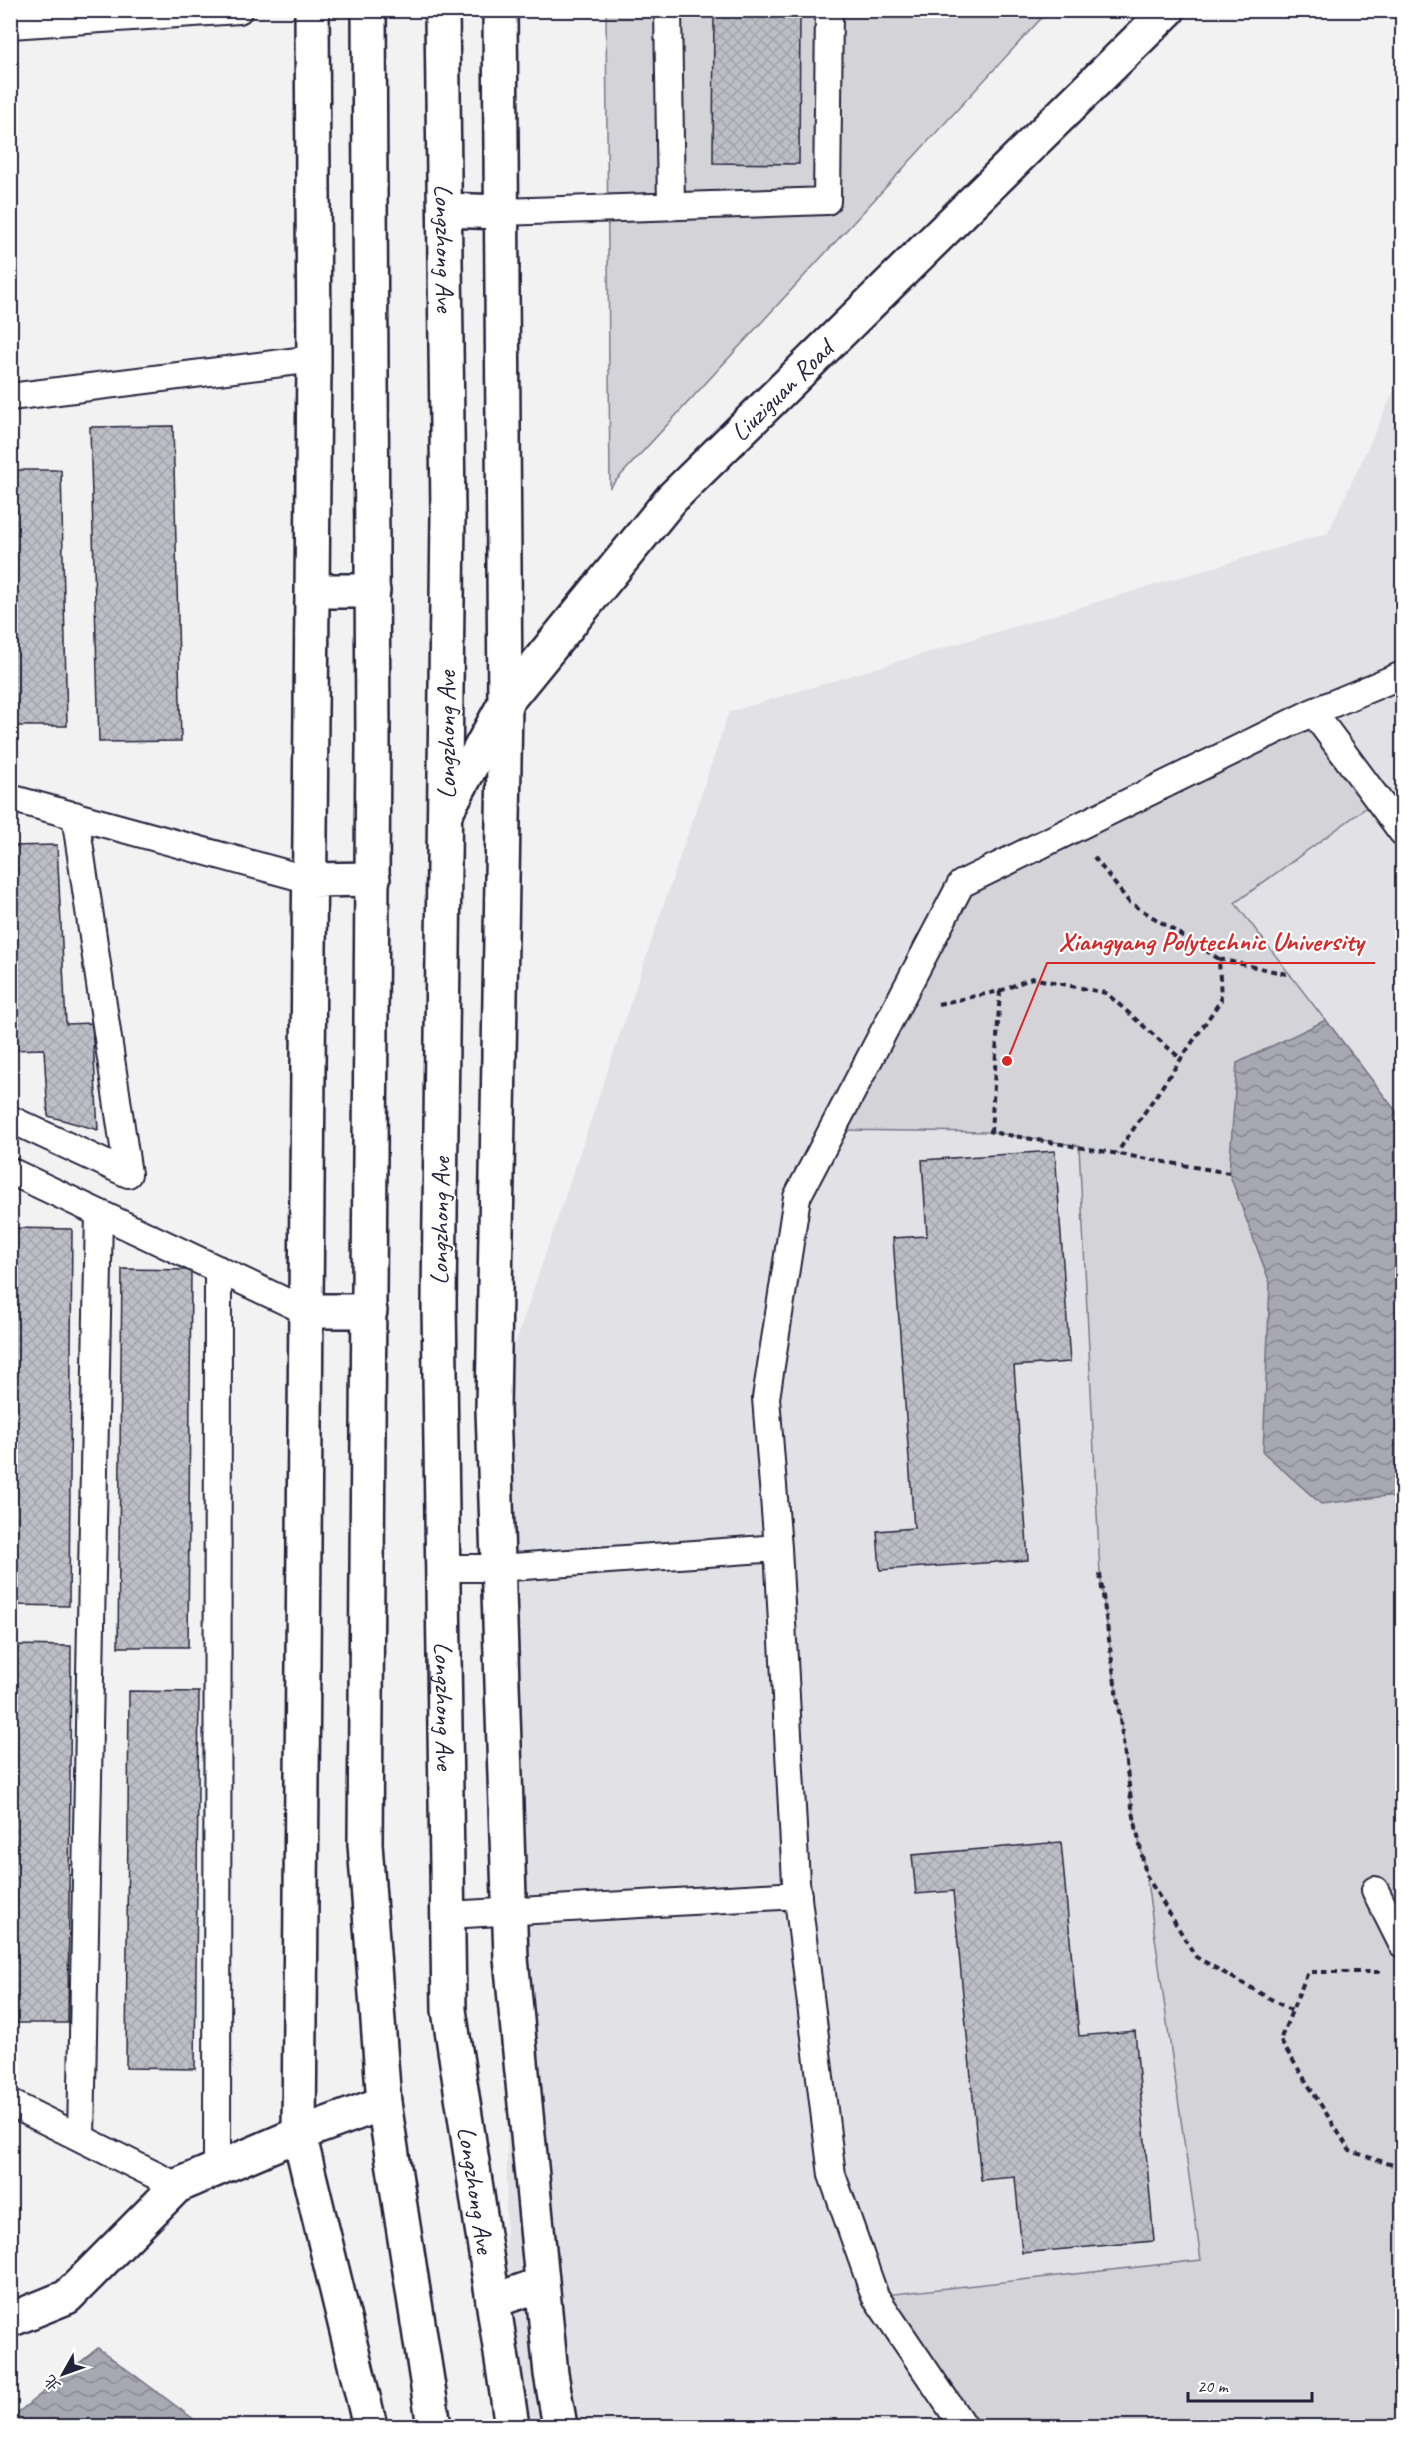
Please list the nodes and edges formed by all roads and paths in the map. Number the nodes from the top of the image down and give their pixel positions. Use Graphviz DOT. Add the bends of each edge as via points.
graph roads {
  1 [pos="238,10"];
  2 [pos="312,10"];
  3 [pos="369,10"];
  4 [pos="442,10"];
  5 [pos="500,10"];
  6 [pos="668,10"];
  7 [pos="829,10"];
  8 [pos="1168,10"];
  9 [pos="10,25"];
  10 [pos="671,206"];
  11 [pos="445,210"];
  12 [pos="501,212"];
  13 [pos="314,359"];
  14 [pos="10,397"];
  15 [pos="312,591"];
  16 [pos="373,591"];
  17 [pos="1402,675"];
  18 [pos="505,703"];
  19 [pos="1313,712"];
  20 [pos="10,798"];
  21 [pos="446,812"];
  22 [pos="75,815"];
  23 [pos="1074,829"];
  24 [pos="1402,832"];
  25 [pos="373,879"];
  26 [pos="310,880"];
  27 [pos="1219,959"];
  28 [pos="1291,975"];
  29 [pos="1000,991"];
  30 [pos="893,1014"];
  31 [pos="1181,1059"];
  32 [pos="10,1119"];
  33 [pos="1117,1153"];
  34 [pos="10,1171"];
  35 [pos="1229,1173"];
  36 [pos="99,1213"];
  37 [pos="218,1269"];
  38 [pos="306,1311"];
  39 [pos="370,1311"];
  40 [pos="778,1548"];
  41 [pos="498,1568"];
  42 [pos="443,1569"];
  43 [pos="1100,1574"];
  44 [pos="1375,1890"];
  45 [pos="798,1895"];
  46 [pos="509,1912"];
  47 [pos="448,1915"];
  48 [pos="1402,1944"];
  49 [pos="1391,1972"];
  50 [pos="1292,2011"];
  51 [pos="10,2103"];
  52 [pos="384,2103"];
  53 [pos="299,2134"];
  54 [pos="81,2138"];
  55 [pos="1402,2168"];
  56 [pos="217,2169"];
  57 [pos="177,2186"];
  58 [pos="542,2284"];
  59 [pos="493,2301"];
  60 [pos="10,2320"];
  61 [pos="370,2427"];
  62 [pos="434,2427"];
  63 [pos="512,2427"];
  64 [pos="560,2427"];
  65 [pos="963,2427"];
  1 -- 9 [label="lane"];
  2 -- 13 [label="street"];
  3 -- 16 [label="street"];
  4 -- 11 [label="street, Longzhong Ave"];
  5 -- 12 [label="street"];
  6 -- 10 [label="lane"];
  7 -- 10 [label="lane" via="827,201"];
  8 -- 18 [label="street, Liuziguan Road" via="672,498"];
  10 -- 12 [label="lane"];
  11 -- 12 [label="street"];
  11 -- 21 [label="street, Longzhong Ave"];
  12 -- 18 [label="street"];
  13 -- 14 [label="lane"];
  13 -- 15 [label="street"];
  15 -- 16 [label="street"];
  15 -- 26 [label="street"];
  16 -- 25 [label="street"];
  17 -- 19 [label="lane"];
  18 -- 21 [label="street, Liuziguan Road"];
  18 -- 41 [label="street" via="493,1409"];
  19 -- 23 [label="lane"];
  19 -- 24 [label="lane"];
  20 -- 22 [label="lane"];
  21 -- 42 [label="street, Longzhong Ave" via="439,1303"];
  22 -- 26 [label="lane"];
  22 -- 32 [label="lane" via="128,1174"];
  23 -- 27 [label="path" via="1128,902"];
  23 -- 30 [label="lane" via="962,884"];
  25 -- 26 [label="street"];
  25 -- 39 [label="street"];
  26 -- 38 [label="street"];
  27 -- 28 [label="path"];
  27 -- 31 [label="path" via="1221,1000"];
  29 -- 30 [label="path"];
  29 -- 31 [label="path" via="1032,978 1106,993"];
  29 -- 33 [label="path" via="991,1132"];
  30 -- 40 [label="lane" via="797,1197 766,1398"];
  31 -- 33 [label="path"];
  33 -- 35 [label="path"];
  34 -- 36 [label="lane"];
  36 -- 37 [label="lane"];
  36 -- 54 [label="lane"];
  37 -- 38 [label="lane"];
  37 -- 56 [label="lane"];
  38 -- 39 [label="street"];
  38 -- 53 [label="street"];
  39 -- 52 [label="street" via="365,1844"];
  40 -- 41 [label="lane"];
  40 -- 45 [label="lane"];
  41 -- 42 [label="lane"];
  41 -- 46 [label="street"];
  42 -- 47 [label="street, Longzhong Ave"];
  43 -- 50 [label="path" via="1132,1807 1146,1875 1196,1957"];
  44 -- 48 [label="lane"];
  45 -- 46 [label="lane"];
  45 -- 65 [label="lane" via="832,2175 875,2295"];
  46 -- 47 [label="lane"];
  46 -- 58 [label="street"];
  47 -- 59 [label="street, Longzhong Ave" via="448,2010"];
  49 -- 50 [label="path" via="1308,1972"];
  50 -- 55 [label="path" via="1280,2040 1350,2151"];
  51 -- 54 [label="lane"];
  52 -- 53 [label="street"];
  52 -- 62 [label="street"];
  53 -- 56 [label="street"];
  53 -- 61 [label="street"];
  54 -- 57 [label="lane"];
  56 -- 57 [label="street"];
  57 -- 60 [label="street" via="67,2297"];
  58 -- 59 [label="street"];
  58 -- 64 [label="street"];
  59 -- 63 [label="street, Longzhong Ave"];
}
